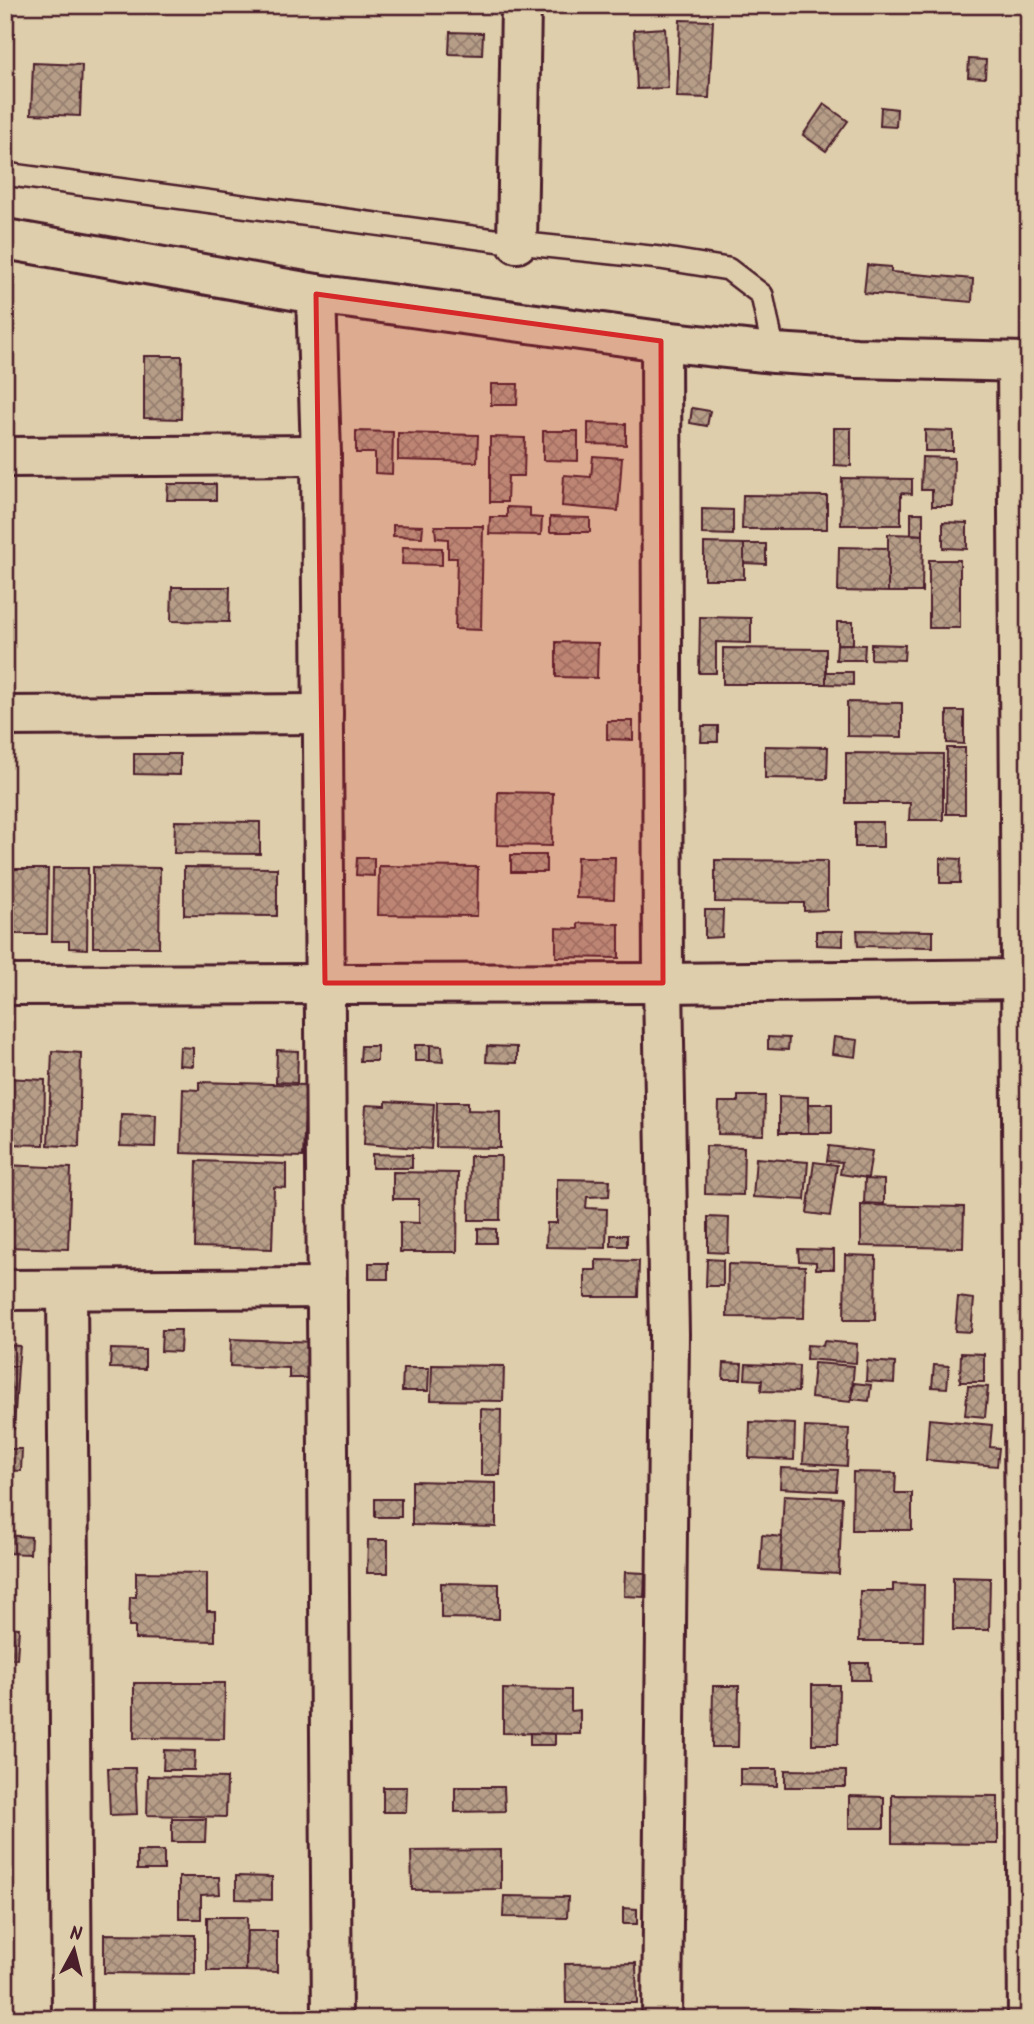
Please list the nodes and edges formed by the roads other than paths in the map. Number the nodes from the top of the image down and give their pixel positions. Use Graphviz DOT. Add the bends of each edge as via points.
graph roads {
  1 [pos="521,5"];
  2 [pos="5,174"];
  3 [pos="5,239"];
  4 [pos="517,243"];
  5 [pos="316,294"];
  6 [pos="661,341"];
  7 [pos="774,353"];
  8 [pos="1023,362"];
  9 [pos="321,455"];
  10 [pos="5,457"];
  11 [pos="323,714"];
  12 [pos="5,716"];
  13 [pos="1025,979"];
  14 [pos="324,983"];
  15 [pos="663,983"];
  16 [pos="5,985"];
  17 [pos="327,1288"];
  18 [pos="5,1290"];
  19 [pos="68,1290"];
  20 [pos="72,2019"];
  21 [pos="332,2019"];
  22 [pos="662,2019"];
  23 [pos="1028,2019"];
  1 -- 4 [label="street"];
  2 -- 4 [label="lane"];
  3 -- 5 [label="street"];
  4 -- 7 [label="lane" via="728,270 762,295"];
  5 -- 6 [label="street"];
  5 -- 9 [label="street"];
  6 -- 7 [label="street"];
  6 -- 15 [label="street"];
  7 -- 8 [label="street"];
  8 -- 13 [label="street"];
  9 -- 10 [label="street"];
  9 -- 11 [label="street"];
  11 -- 12 [label="street"];
  11 -- 14 [label="street"];
  13 -- 15 [label="street"];
  13 -- 23 [label="street"];
  14 -- 15 [label="street"];
  14 -- 16 [label="street"];
  14 -- 17 [label="street"];
  15 -- 22 [label="street" via="669,1334"];
  17 -- 19 [label="street"];
  17 -- 21 [label="street"];
  18 -- 19 [label="street"];
  19 -- 20 [label="street"];
}
